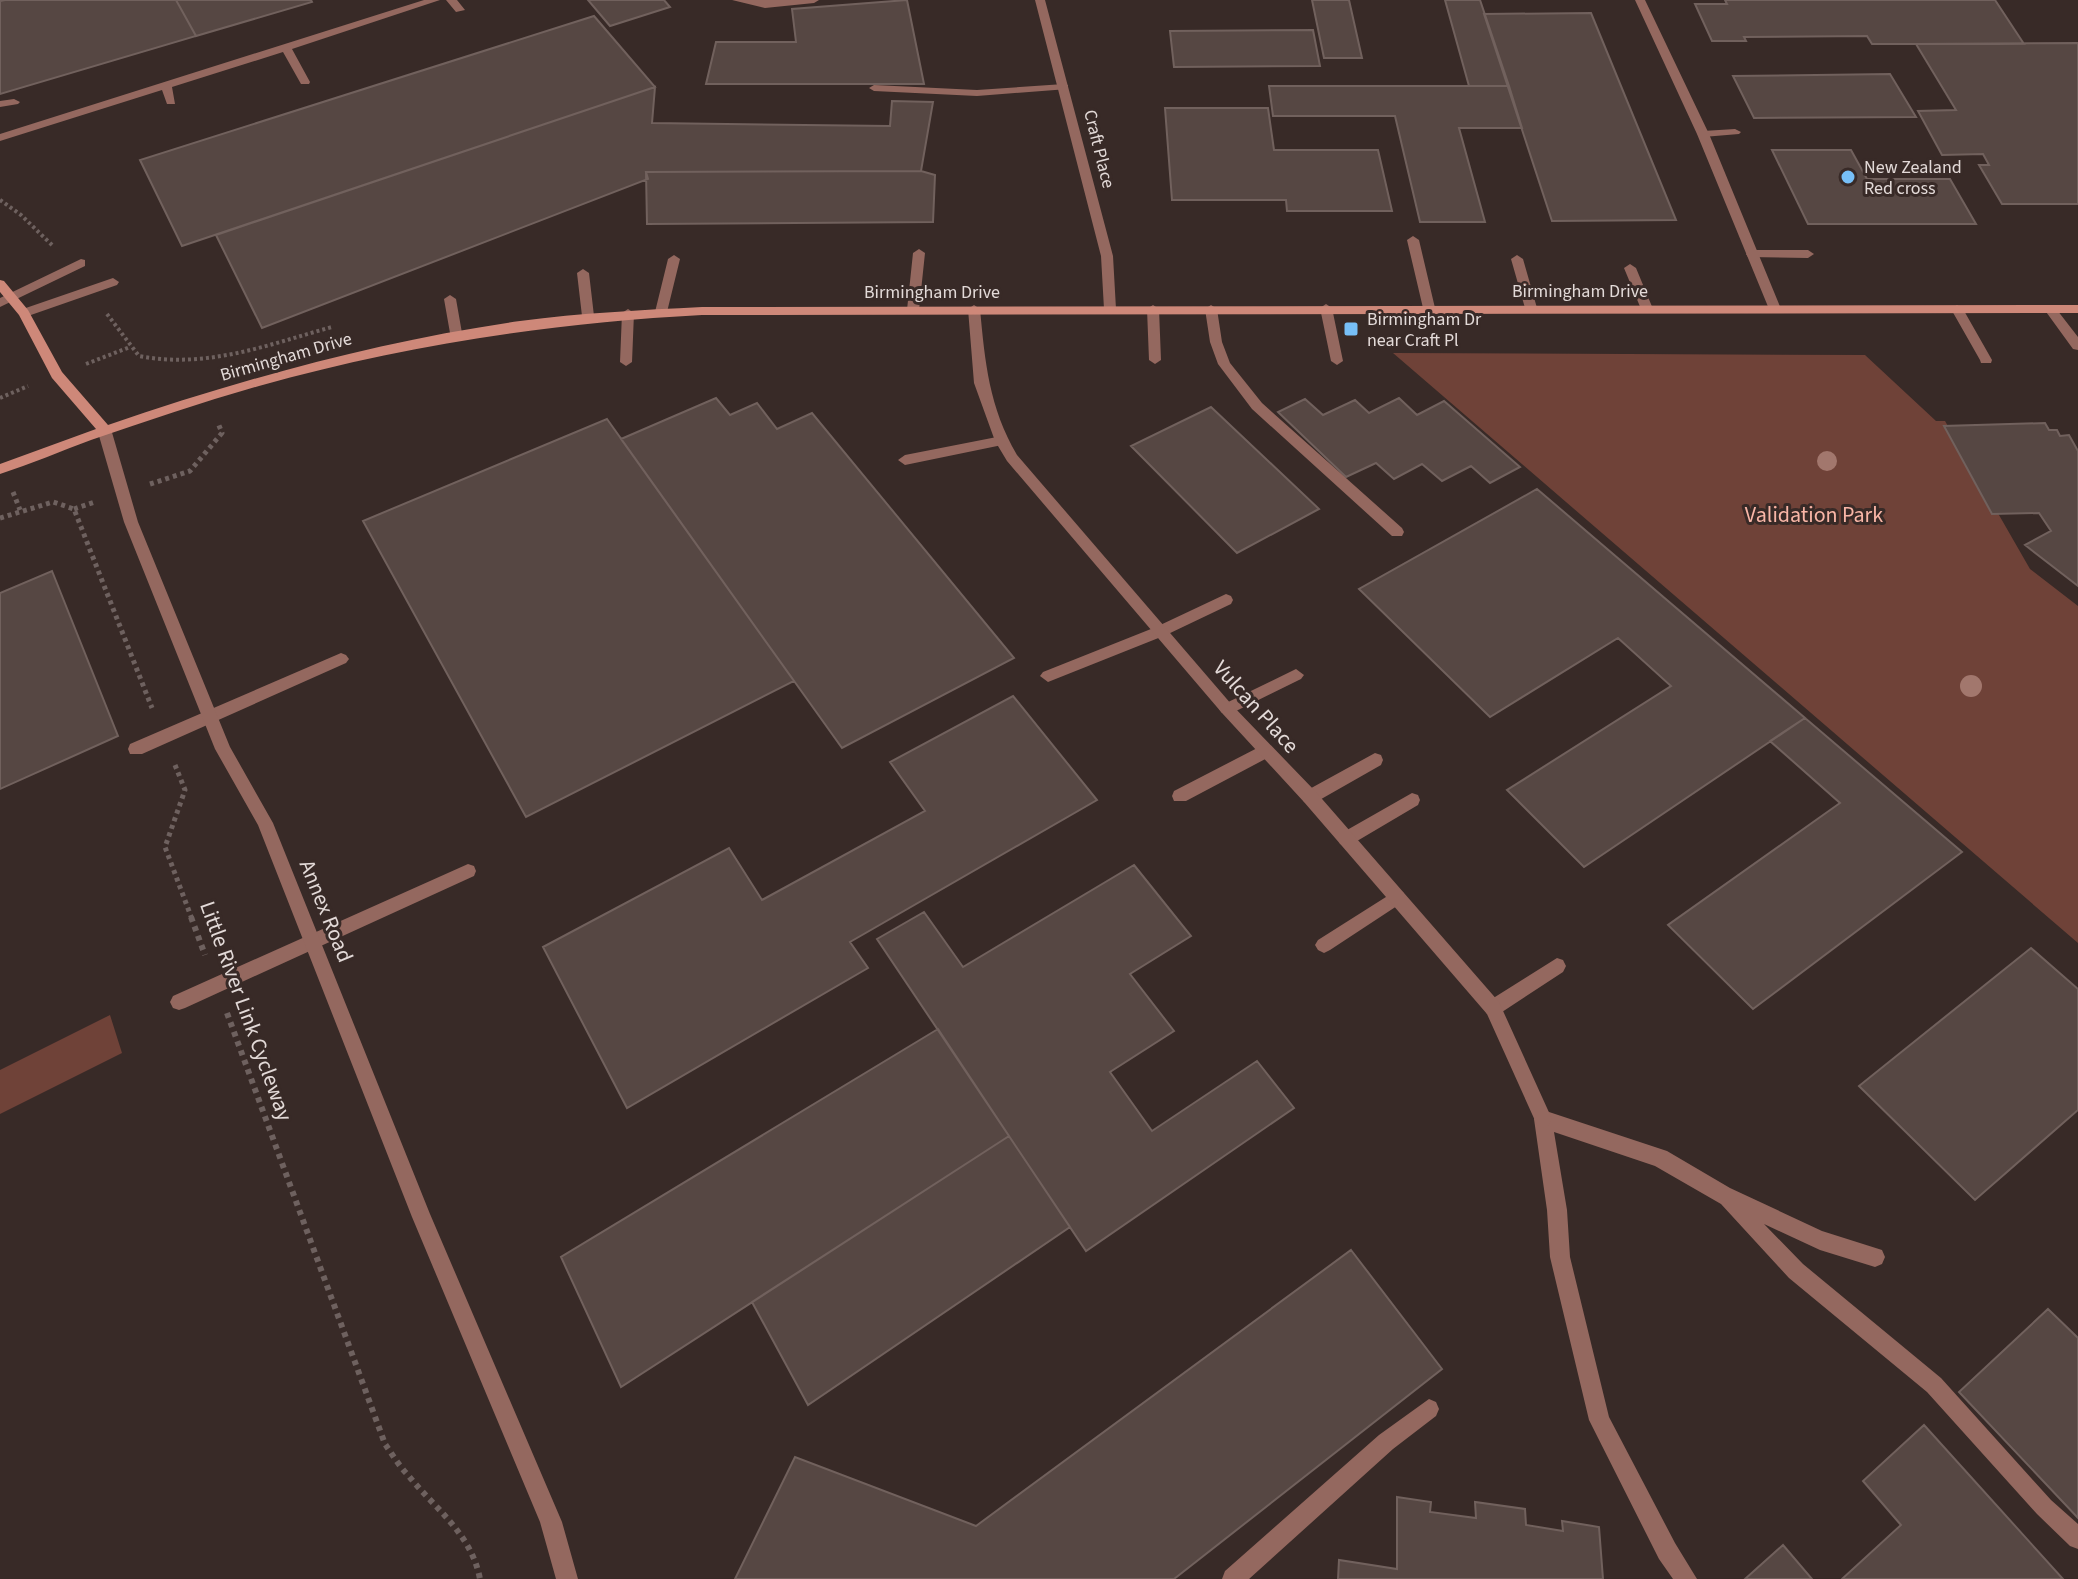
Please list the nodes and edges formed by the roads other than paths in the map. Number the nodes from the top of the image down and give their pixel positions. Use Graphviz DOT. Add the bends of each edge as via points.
graph roads {
  1 [pos="435,0"];
  2 [pos="451,0"];
  3 [pos="737,0"];
  4 [pos="814,0"];
  5 [pos="1040,0"];
  6 [pos="1640,0"];
  7 [pos="460,10"];
  8 [pos="286,48"];
  9 [pos="305,82"];
  10 [pos="166,85"];
  11 [pos="1064,87"];
  12 [pos="874,88"];
  13 [pos="14,102"];
  14 [pos="171,102"];
  15 [pos="0,104"];
  16 [pos="1735,132"];
  17 [pos="1703,134"];
  18 [pos="0,138"];
  19 [pos="1413,240"];
  20 [pos="919,253"];
  21 [pos="1752,254"];
  22 [pos="1808,254"];
  23 [pos="674,259"];
  24 [pos="1517,259"];
  25 [pos="81,263"];
  26 [pos="1630,268"];
  27 [pos="583,273"];
  28 [pos="113,282"];
  29 [pos="0,284"];
  30 [pos="450,299"];
  31 [pos="6,300"];
  32 [pos="1326,308"];
  33 [pos="1429,308"];
  34 [pos="1531,308"];
  35 [pos="974,309"];
  36 [pos="1110,309"];
  37 [pos="1153,309"];
  38 [pos="1211,309"];
  39 [pos="1647,309"];
  40 [pos="1775,309"];
  41 [pos="1957,309"];
  42 [pos="2050,309"];
  43 [pos="2078,309"];
  44 [pos="913,310"];
  45 [pos="661,312"];
  46 [pos="24,313"];
  47 [pos="628,313"];
  48 [pos="588,316"];
  49 [pos="456,333"];
  50 [pos="2078,346"];
  51 [pos="1155,360"];
  52 [pos="1986,360"];
  53 [pos="1337,361"];
  54 [pos="626,362"];
  55 [pos="104,429"];
  56 [pos="1002,441"];
  57 [pos="905,460"];
  58 [pos="0,469"];
  59 [pos="1397,532"];
  60 [pos="1226,600"];
  61 [pos="1161,631"];
  62 [pos="341,659"];
  63 [pos="1296,675"];
  64 [pos="1048,676"];
  65 [pos="1227,709"];
  66 [pos="210,716"];
  67 [pos="136,749"];
  68 [pos="1265,751"];
  69 [pos="1375,760"];
  70 [pos="1180,796"];
  71 [pos="1310,797"];
  72 [pos="1412,800"];
  73 [pos="1346,839"];
  74 [pos="468,871"];
  75 [pos="1397,897"];
  76 [pos="312,942"];
  77 [pos="1324,945"];
  78 [pos="1557,966"];
  79 [pos="179,1002"];
  80 [pos="1493,1008"];
  81 [pos="1543,1119"];
  82 [pos="1723,1195"];
  83 [pos="1875,1257"];
  84 [pos="1429,1409"];
  85 [pos="2078,1538"];
  86 [pos="567,1579"];
  87 [pos="1233,1579"];
  88 [pos="1686,1579"];
  1 -- 8 [label="street"];
  2 -- 7 [label="street"];
  3 -- 4 [label="street" via="765,5"];
  5 -- 11 [label="street, Craft Place"];
  6 -- 17 [label="street"];
  8 -- 9 [label="street"];
  8 -- 10 [label="street"];
  10 -- 14 [label="street"];
  10 -- 18 [label="street"];
  11 -- 12 [label="street" via="977,93"];
  11 -- 36 [label="street, Craft Place" via="1107,256"];
  13 -- 15 [label="street"];
  16 -- 17 [label="street"];
  17 -- 21 [label="street"];
  19 -- 33 [label="street"];
  20 -- 44 [label="street"];
  21 -- 22 [label="street"];
  21 -- 40 [label="street"];
  23 -- 45 [label="street"];
  24 -- 34 [label="street"];
  25 -- 31 [label="street"];
  26 -- 39 [label="street"];
  27 -- 48 [label="street"];
  28 -- 46 [label="street"];
  29 -- 31 [label="main road, Annex Road"];
  30 -- 49 [label="street"];
  31 -- 46 [label="main road, Annex Road"];
  32 -- 33 [label="main road, Birmingham Drive"];
  32 -- 38 [label="main road, Birmingham Drive"];
  32 -- 53 [label="street"];
  33 -- 34 [label="main road, Birmingham Drive"];
  34 -- 39 [label="main road, Birmingham Drive"];
  35 -- 36 [label="main road, Birmingham Drive"];
  35 -- 44 [label="main road, Birmingham Drive"];
  35 -- 56 [label="street, Vulcan Place" via="981,383"];
  36 -- 37 [label="main road, Birmingham Drive"];
  37 -- 38 [label="main road, Birmingham Drive"];
  37 -- 51 [label="street"];
  38 -- 59 [label="street" via="1224,364 1257,406"];
  39 -- 40 [label="main road, Birmingham Drive"];
  40 -- 41 [label="main road, Birmingham Drive"];
  41 -- 42 [label="main road, Birmingham Drive"];
  41 -- 52 [label="street"];
  42 -- 43 [label="main road, Birmingham Drive"];
  42 -- 50 [label="street"];
  44 -- 45 [label="main road, Birmingham Drive"];
  45 -- 47 [label="main road, Birmingham Drive"];
  46 -- 55 [label="main road, Annex Road" via="57,375"];
  47 -- 48 [label="main road, Birmingham Drive"];
  47 -- 54 [label="street"];
  48 -- 49 [label="main road, Birmingham Drive"];
  49 -- 55 [label="main road, Birmingham Drive" via="366,352"];
  55 -- 58 [label="main road, Birmingham Drive"];
  55 -- 66 [label="street, Annex Road" via="131,521"];
  56 -- 57 [label="street"];
  56 -- 61 [label="street, Vulcan Place"];
  60 -- 61 [label="street"];
  61 -- 64 [label="street"];
  61 -- 65 [label="street, Vulcan Place"];
  62 -- 66 [label="street"];
  63 -- 65 [label="street"];
  65 -- 68 [label="street, Vulcan Place"];
  66 -- 67 [label="street"];
  66 -- 76 [label="street, Annex Road" via="265,823"];
  68 -- 70 [label="street"];
  68 -- 71 [label="street, Vulcan Place"];
  69 -- 71 [label="street"];
  71 -- 73 [label="street, Vulcan Place"];
  72 -- 73 [label="street"];
  73 -- 75 [label="street, Vulcan Place"];
  74 -- 76 [label="street"];
  75 -- 77 [label="street"];
  75 -- 80 [label="street, Vulcan Place"];
  76 -- 79 [label="street"];
  76 -- 86 [label="street, Annex Road" via="551,1522"];
  78 -- 80 [label="street"];
  80 -- 81 [label="street, Vulcan Place"];
  81 -- 82 [label="street" via="1660,1158"];
  81 -- 88 [label="street, Vulcan Place" via="1563,1271 1599,1420"];
  82 -- 83 [label="street" via="1820,1240"];
  82 -- 85 [label="street" via="1796,1271 1934,1385"];
  84 -- 87 [label="street"];
}
